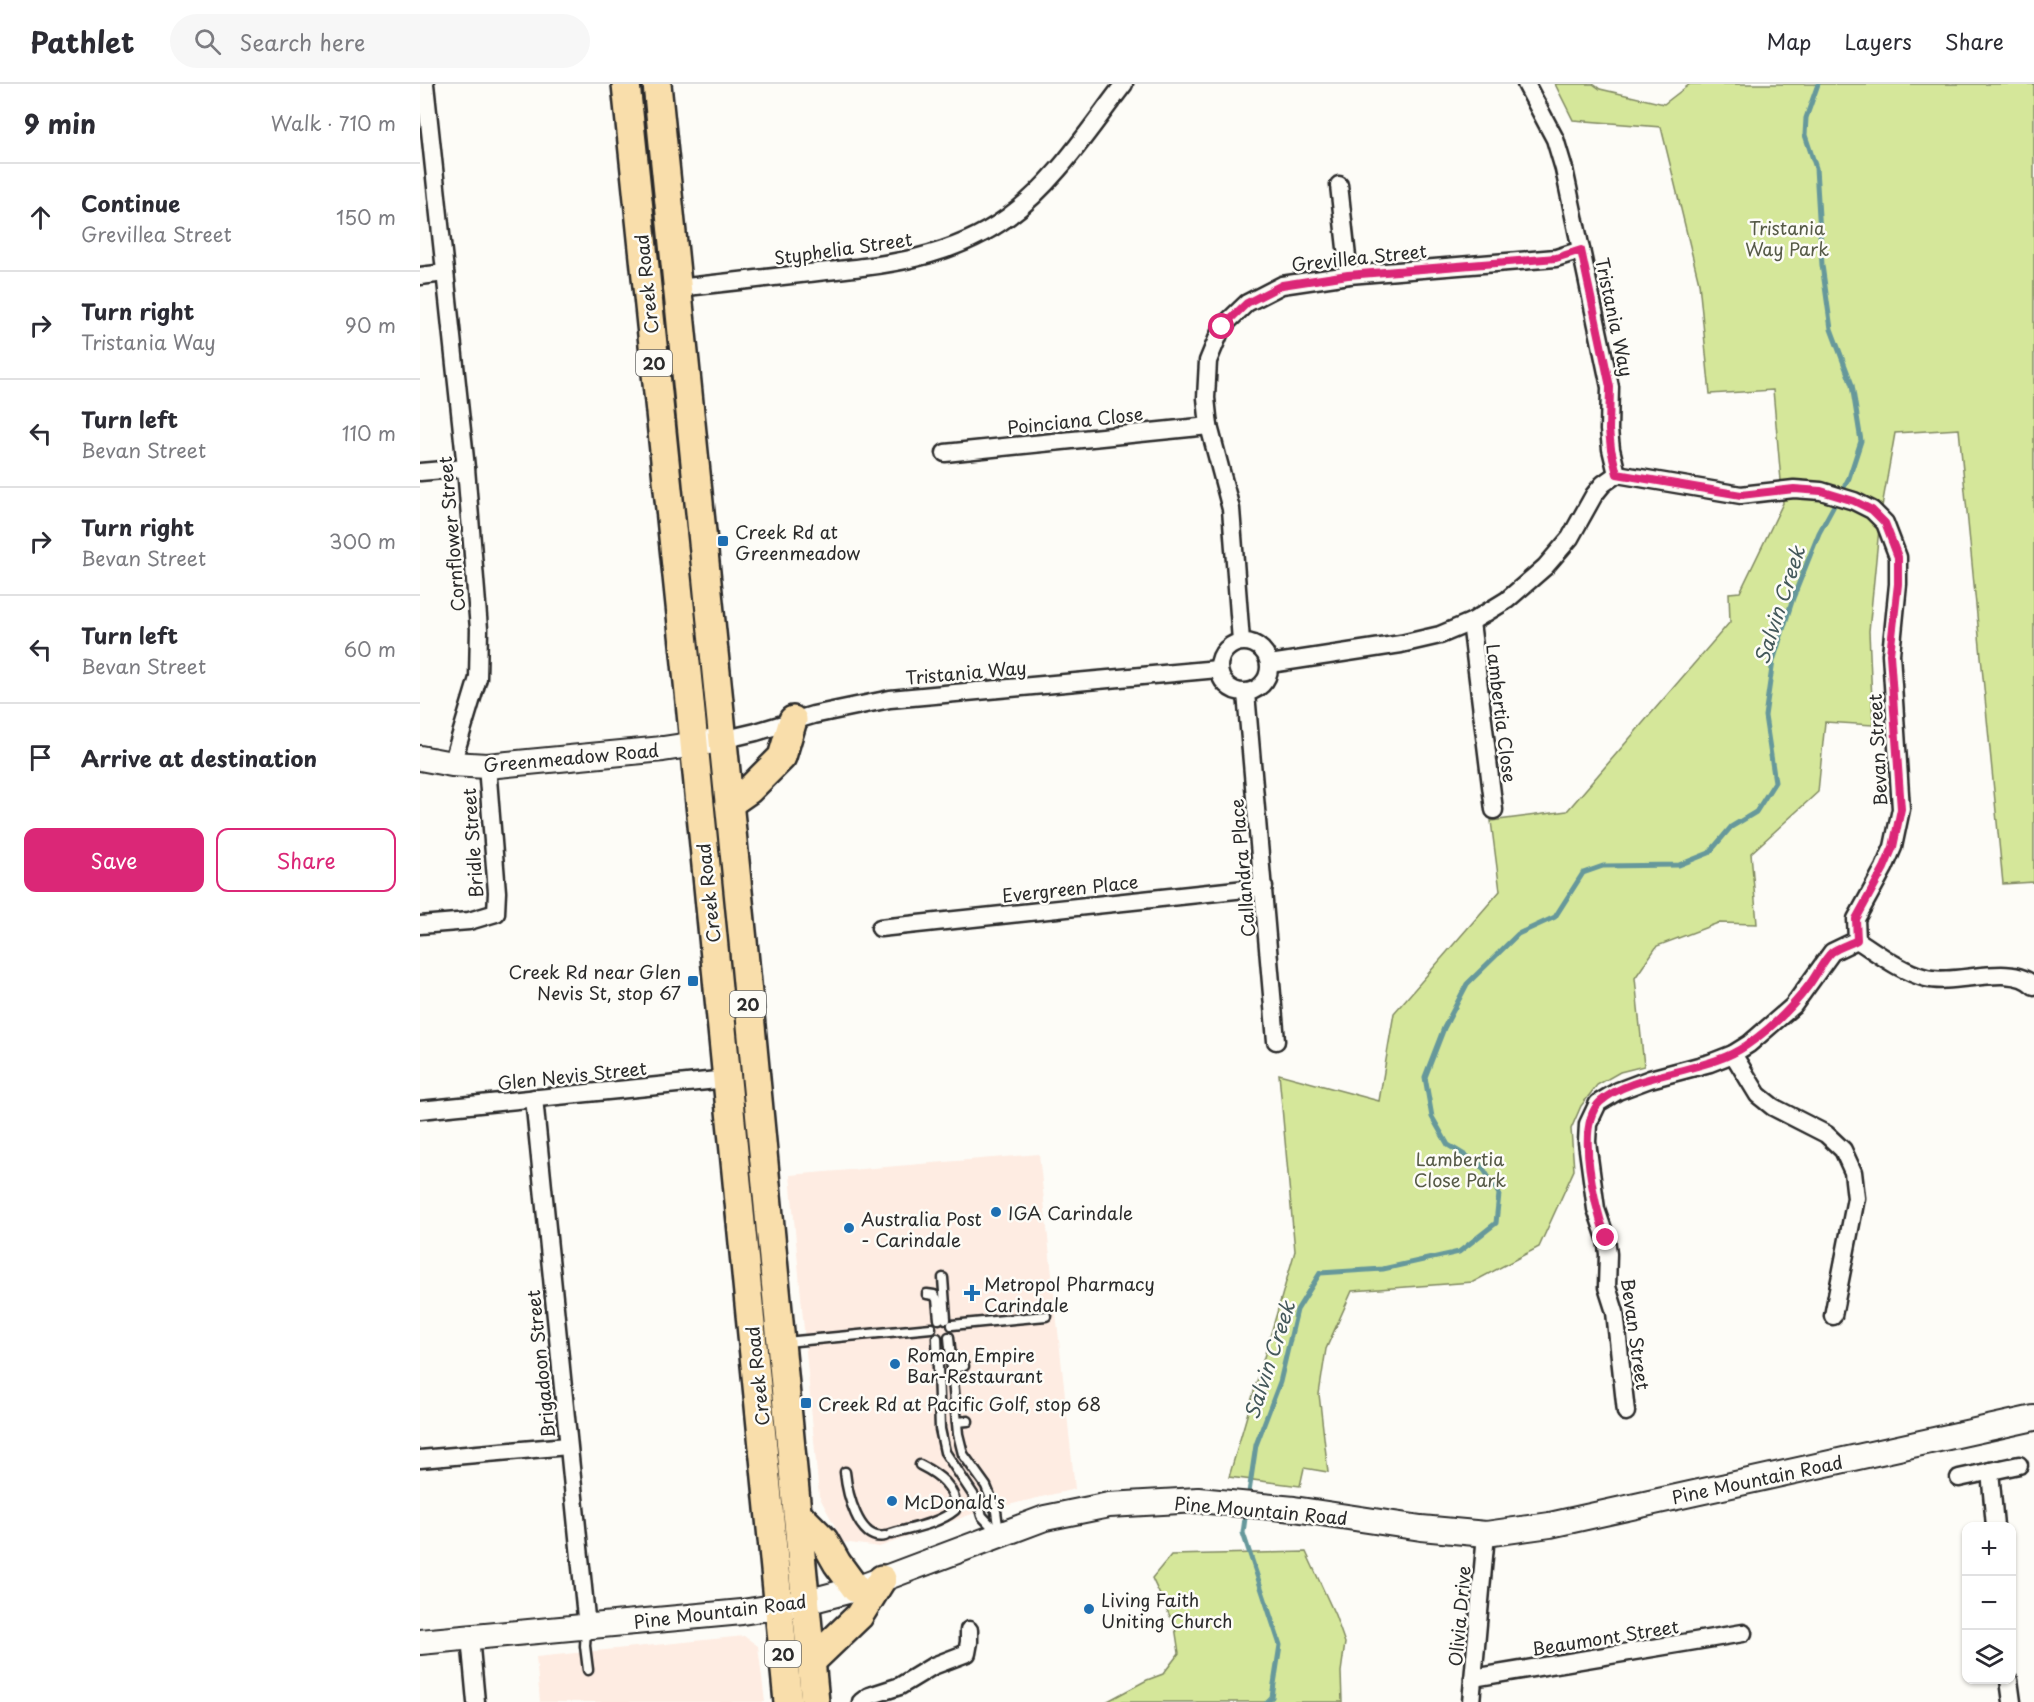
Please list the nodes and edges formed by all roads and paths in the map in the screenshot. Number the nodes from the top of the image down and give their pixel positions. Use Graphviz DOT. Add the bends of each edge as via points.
graph roads {
  1 [pos="425,84"];
  2 [pos="626,84"];
  3 [pos="657,84"];
  4 [pos="1124,84"];
  5 [pos="1526,84"];
  6 [pos="1339,185"];
  7 [pos="1581,250"];
  8 [pos="446,273"];
  9 [pos="1348,275"];
  10 [pos="420,276"];
  11 [pos="678,288"];
  12 [pos="1209,426"];
  13 [pos="945,453"];
  14 [pos="466,468"];
  15 [pos="420,472"];
  16 [pos="1617,474"];
  17 [pos="1471,622"];
  18 [pos="1241,642"];
  19 [pos="1270,664"];
  20 [pos="1218,669"];
  21 [pos="1246,693"];
  22 [pos="793,720"];
  23 [pos="722,740"];
  24 [pos="693,745"];
  25 [pos="420,758"];
  26 [pos="452,764"];
  27 [pos="487,766"];
  28 [pos="729,804"];
  29 [pos="1494,810"];
  30 [pos="1264,887"];
  31 [pos="420,925"];
  32 [pos="880,928"];
  33 [pos="1857,940"];
  34 [pos="2034,986"];
  35 [pos="1276,1041"];
  36 [pos="1733,1054"];
  37 [pos="727,1079"];
  38 [pos="534,1098"];
  39 [pos="420,1110"];
  40 [pos="943,1278"];
  41 [pos="927,1294"];
  42 [pos="1046,1316"];
  43 [pos="1833,1316"];
  44 [pos="946,1321"];
  45 [pos="932,1328"];
  46 [pos="949,1337"];
  47 [pos="937,1338"];
  48 [pos="780,1343"];
  49 [pos="964,1366"];
  50 [pos="952,1368"];
  51 [pos="1626,1412"];
  52 [pos="2034,1418"];
  53 [pos="968,1421"];
  54 [pos="957,1422"];
  55 [pos="568,1446"];
  56 [pos="420,1459"];
  57 [pos="920,1465"];
  58 [pos="2019,1466"];
  59 [pos="1990,1471"];
  60 [pos="845,1473"];
  61 [pos="1959,1478"];
  62 [pos="797,1513"];
  63 [pos="1995,1522"];
  64 [pos="1486,1534"];
  65 [pos="999,1535"];
  66 [pos="882,1579"];
  67 [pos="856,1589"];
  68 [pos="806,1602"];
  69 [pos="778,1606"];
  70 [pos="587,1627"];
  71 [pos="969,1630"];
  72 [pos="1743,1633"];
  73 [pos="470,1637"];
  74 [pos="420,1642"];
  75 [pos="811,1662"];
  76 [pos="588,1670"];
  77 [pos="1473,1678"];
  78 [pos="2010,1684"];
  79 [pos="476,1702"];
  80 [pos="788,1702"];
  81 [pos="815,1702"];
  82 [pos="861,1702"];
  83 [pos="1471,1702"];
  84 [pos="2012,1702"];
  1 -- 8 [label="street, Cornflower Street"];
  2 -- 24 [label="main road, Creek Road / 20"];
  3 -- 11 [label="main road, Creek Road / 20"];
  4 -- 11 [label="street, Styphelia Street" via="1046,184 1009,217 979,236 930,255 887,265"];
  5 -- 7 [label="street, Tristania Way" via="1555,139"];
  6 -- 9 [label="street"];
  7 -- 9 [label="street, Grevillea Street" via="1556,258"];
  7 -- 16 [label="street, Tristania Way" via="1610,387 1609,430"];
  8 -- 10 [label="street"];
  8 -- 14 [label="street, Cornflower Street"];
  9 -- 12 [label="street, Grevillea Street" via="1282,285 1247,303 1222,327 1208,361"];
  11 -- 23 [label="main road, Creek Road / 20"];
  12 -- 13 [label="street, Poinciana Close"];
  12 -- 18 [label="street, Grevillea Street" via="1231,508"];
  14 -- 15 [label="street"];
  14 -- 26 [label="street, Cornflower Street" via="479,629 478,678"];
  16 -- 17 [label="street" via="1594,495 1570,538 1545,567 1507,600"];
  16 -- 33 [label="street, Bevan Street" via="1741,495 1794,489 1821,491 1854,501 1872,510 1885,523 1898,557 1890,654 1901,809 1893,847 1856,919"];
  17 -- 19 [label="street" via="1440,635 1401,644"];
  17 -- 29 [label="street, Lambertia Close"];
  18 -- 19 [label="street" via="1260,647"];
  18 -- 20 [label="street" via="1224,651"];
  19 -- 21 [label="street" via="1264,684"];
  20 -- 21 [label="street" via="1227,686"];
  20 -- 22 [label="street, Tristania Way" via="890,699"];
  21 -- 30 [label="street, Callandra Place"];
  22 -- 23 [label="street, Tristania Way"];
  22 -- 28 [label="main road" via="782,757"];
  23 -- 24 [label="street, Greenmeadow Road"];
  23 -- 28 [label="main road, Creek Road / 20"];
  24 -- 27 [label="street, Greenmeadow Road"];
  24 -- 37 [label="main road, Creek Road / 20"];
  25 -- 26 [label="street, Greenmeadow Road"];
  26 -- 27 [label="street, Greenmeadow Road"];
  27 -- 31 [label="street, Bridle Street" via="496,913 469,921"];
  28 -- 48 [label="main road, Creek Road / 20"];
  30 -- 32 [label="street, Evergreen Place"];
  30 -- 35 [label="street, Callandra Place"];
  33 -- 34 [label="street" via="1902,969 1928,979 2014,975"];
  33 -- 36 [label="street, Bevan Street" via="1832,952 1793,1006"];
  36 -- 43 [label="street" via="1758,1095 1826,1134 1843,1150 1853,1172 1856,1198"];
  36 -- 51 [label="street, Bevan Street" via="1618,1091 1598,1103 1588,1124 1587,1142 1596,1209 1606,1238 1607,1287 1615,1312"];
  37 -- 38 [label="street, Glen Nevis Street"];
  37 -- 69 [label="main road, Creek Road / 20"];
  38 -- 39 [label="street, Glen Nevis Street"];
  38 -- 55 [label="street, Brigadoon Street"];
  40 -- 44 [label="lane"];
  41 -- 44 [label="lane" via="937,1299"];
  42 -- 44 [label="lane"];
  45 -- 48 [label="lane"];
  46 -- 50 [label="lane"];
  47 -- 65 [label="lane" via="940,1429 945,1452 978,1502 982,1516"];
  48 -- 62 [label="main road, Creek Road / 20"];
  49 -- 50 [label="lane"];
  50 -- 54 [label="lane"];
  52 -- 64 [label="street, Pine Mountain Road" via="1550,1525"];
  53 -- 54 [label="lane"];
  54 -- 65 [label="lane" via="963,1454 986,1486 996,1511"];
  55 -- 56 [label="street"];
  55 -- 70 [label="street, Brigadoon Street"];
  57 -- 60 [label="lane" via="950,1487 955,1510 923,1525 878,1538 866,1532 847,1491"];
  58 -- 59 [label="street"];
  59 -- 61 [label="street"];
  59 -- 63 [label="street"];
  62 -- 67 [label="main road" via="824,1540"];
  62 -- 68 [label="main road, Creek Road / 20"];
  64 -- 65 [label="street, Pine Mountain Road" via="1198,1500 1087,1508"];
  64 -- 77 [label="street, Olivia Drive"];
  65 -- 66 [label="street, Pine Mountain Road"];
  66 -- 67 [label="street, Pine Mountain Road"];
  66 -- 75 [label="main road" via="859,1616"];
  67 -- 68 [label="street, Pine Mountain Road"];
  68 -- 69 [label="street, Pine Mountain Road"];
  68 -- 75 [label="main road, Creek Road / 20"];
  69 -- 70 [label="street, Pine Mountain Road"];
  69 -- 80 [label="main road, Creek Road / 20"];
  70 -- 73 [label="street, Pine Mountain Road"];
  70 -- 76 [label="lane"];
  71 -- 82 [label="street" via="967,1653"];
  72 -- 77 [label="street, Beaumont Street"];
  73 -- 74 [label="street, Pine Mountain Road"];
  73 -- 79 [label="street"];
  75 -- 81 [label="main road, Creek Road / 20"];
  77 -- 83 [label="street, Olivia Drive"];
  78 -- 84 [label="street"];
}
